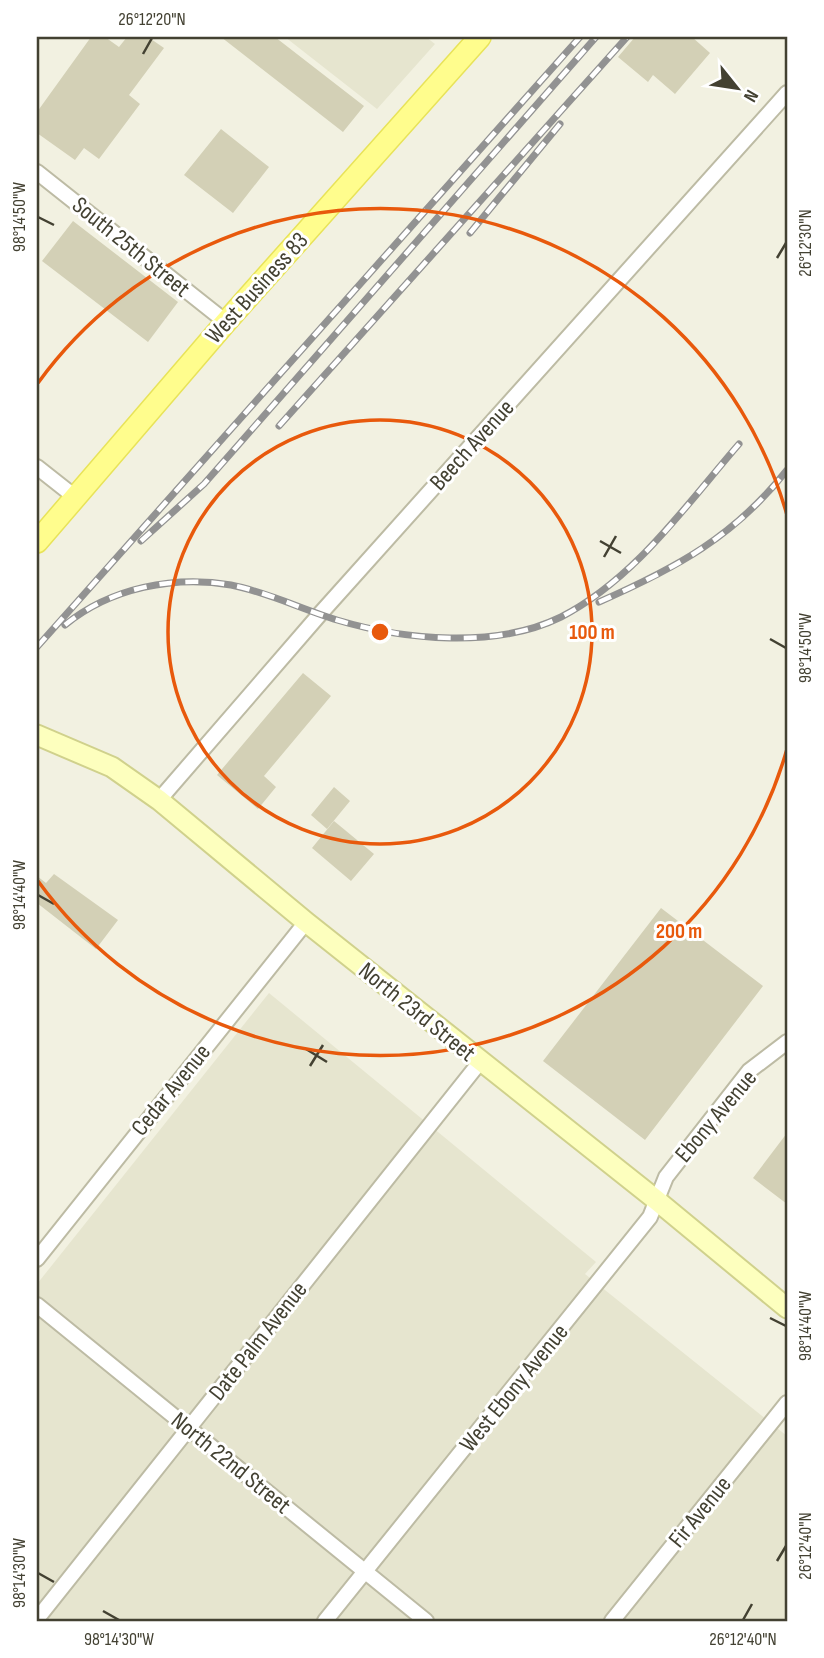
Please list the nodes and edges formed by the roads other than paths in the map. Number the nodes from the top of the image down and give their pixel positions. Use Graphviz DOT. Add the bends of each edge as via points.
graph roads {
  1 [pos="480,37"];
  2 [pos="787,93"];
  3 [pos="37,172"];
  4 [pos="226,322"];
  5 [pos="37,467"];
  6 [pos="75,497"];
  7 [pos="37,542"];
  8 [pos="37,735"];
  9 [pos="159,800"];
  10 [pos="306,922"];
  11 [pos="787,1042"];
  12 [pos="480,1062"];
  13 [pos="655,1199"];
  14 [pos="37,1259"];
  15 [pos="37,1304"];
  16 [pos="787,1308"];
  17 [pos="787,1403"];
  18 [pos="189,1429"];
  19 [pos="364,1572"];
  20 [pos="37,1619"];
  21 [pos="325,1621"];
  22 [pos="426,1621"];
  23 [pos="612,1621"];
  1 -- 4 [label="main road, West Business 83"];
  2 -- 9 [label="street, Beech Avenue"];
  3 -- 4 [label="street, South 25th Street"];
  4 -- 6 [label="main road, West Business 83"];
  5 -- 6 [label="street"];
  6 -- 7 [label="main road, West Business 83"];
  8 -- 9 [label="main road, North 23rd Street" via="112,767"];
  9 -- 10 [label="main road, North 23rd Street"];
  10 -- 12 [label="main road, North 23rd Street"];
  10 -- 14 [label="street, Cedar Avenue"];
  11 -- 13 [label="street, Ebony Avenue" via="749,1071 666,1177"];
  12 -- 13 [label="main road, North 23rd Street"];
  12 -- 18 [label="street, Date Palm Avenue"];
  13 -- 16 [label="main road, North 23rd Street"];
  13 -- 19 [label="street, West Ebony Avenue" via="650,1217 603,1278"];
  15 -- 18 [label="street, North 22nd Street"];
  17 -- 23 [label="street, Fir Avenue"];
  18 -- 19 [label="street, North 22nd Street"];
  18 -- 20 [label="street, Date Palm Avenue"];
  19 -- 21 [label="street"];
  19 -- 22 [label="street, North 22nd Street"];
}
